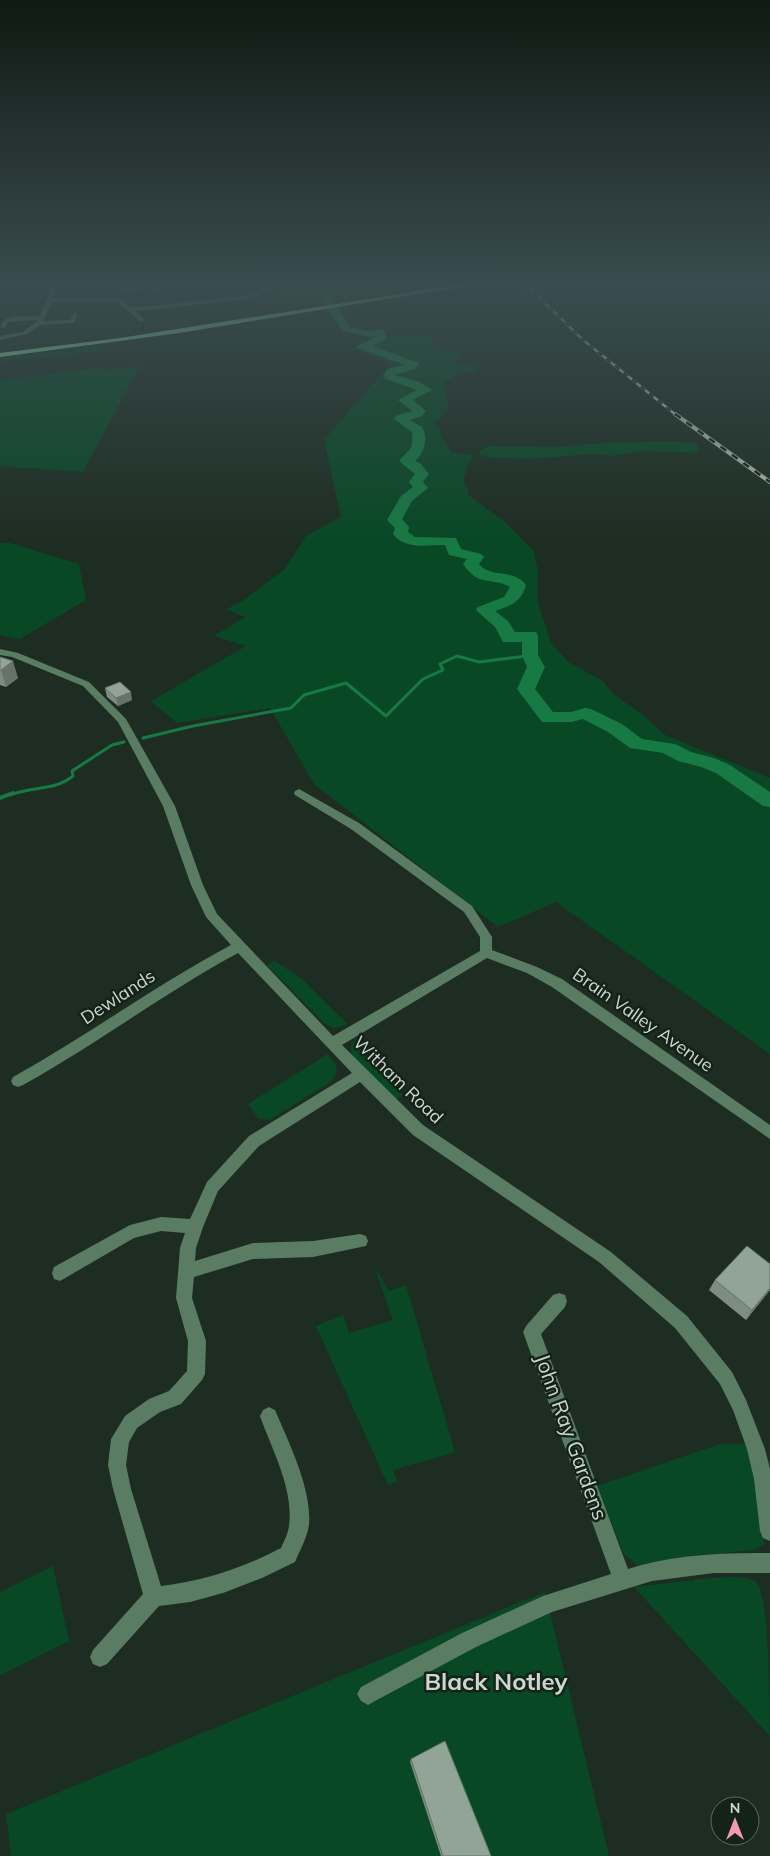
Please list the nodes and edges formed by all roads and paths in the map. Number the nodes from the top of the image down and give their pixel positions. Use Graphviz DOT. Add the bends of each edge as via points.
graph roads {
  1 [pos="0,652"];
  2 [pos="299,793"];
  3 [pos="239,947"];
  4 [pos="486,954"];
  5 [pos="332,1044"];
  6 [pos="361,1074"];
  7 [pos="18,1080"];
  8 [pos="770,1133"];
  9 [pos="195,1227"];
  10 [pos="360,1241"];
  11 [pos="187,1271"];
  12 [pos="60,1273"];
  13 [pos="559,1301"];
  14 [pos="269,1416"];
  15 [pos="770,1531"];
  16 [pos="770,1563"];
  17 [pos="623,1580"];
  18 [pos="154,1597"];
  19 [pos="100,1657"];
  20 [pos="368,1694"];
  1 -- 3 [label="street, Witham Road" via="86,684 122,721 169,806 212,917"];
  2 -- 4 [label="street" via="355,826 468,909 486,937"];
  3 -- 5 [label="street, Witham Road"];
  3 -- 7 [label="street, Dewlands"];
  4 -- 5 [label="street"];
  4 -- 8 [label="street, Brain Valley Avenue" via="532,970 557,983"];
  5 -- 6 [label="street, Witham Road"];
  6 -- 9 [label="street" via="254,1141 212,1187"];
  6 -- 15 [label="street, Witham Road" via="418,1130 605,1257 682,1322 726,1378 740,1406 756,1449"];
  9 -- 11 [label="street" via="188,1248"];
  9 -- 12 [label="street" via="161,1224 130,1232"];
  10 -- 11 [label="street" via="313,1249 253,1252"];
  11 -- 18 [label="street" via="184,1298 197,1341 196,1374 175,1398 155,1405 131,1422 120,1439 117,1465"];
  13 -- 17 [label="street, John Ray Gardens" via="532,1332"];
  14 -- 18 [label="street" via="297,1498 299,1525 288,1555 256,1572 220,1584 189,1593"];
  16 -- 17 [label="street" via="714,1563 652,1571"];
  17 -- 20 [label="street" via="550,1603 469,1640"];
  18 -- 19 [label="street"];
}
